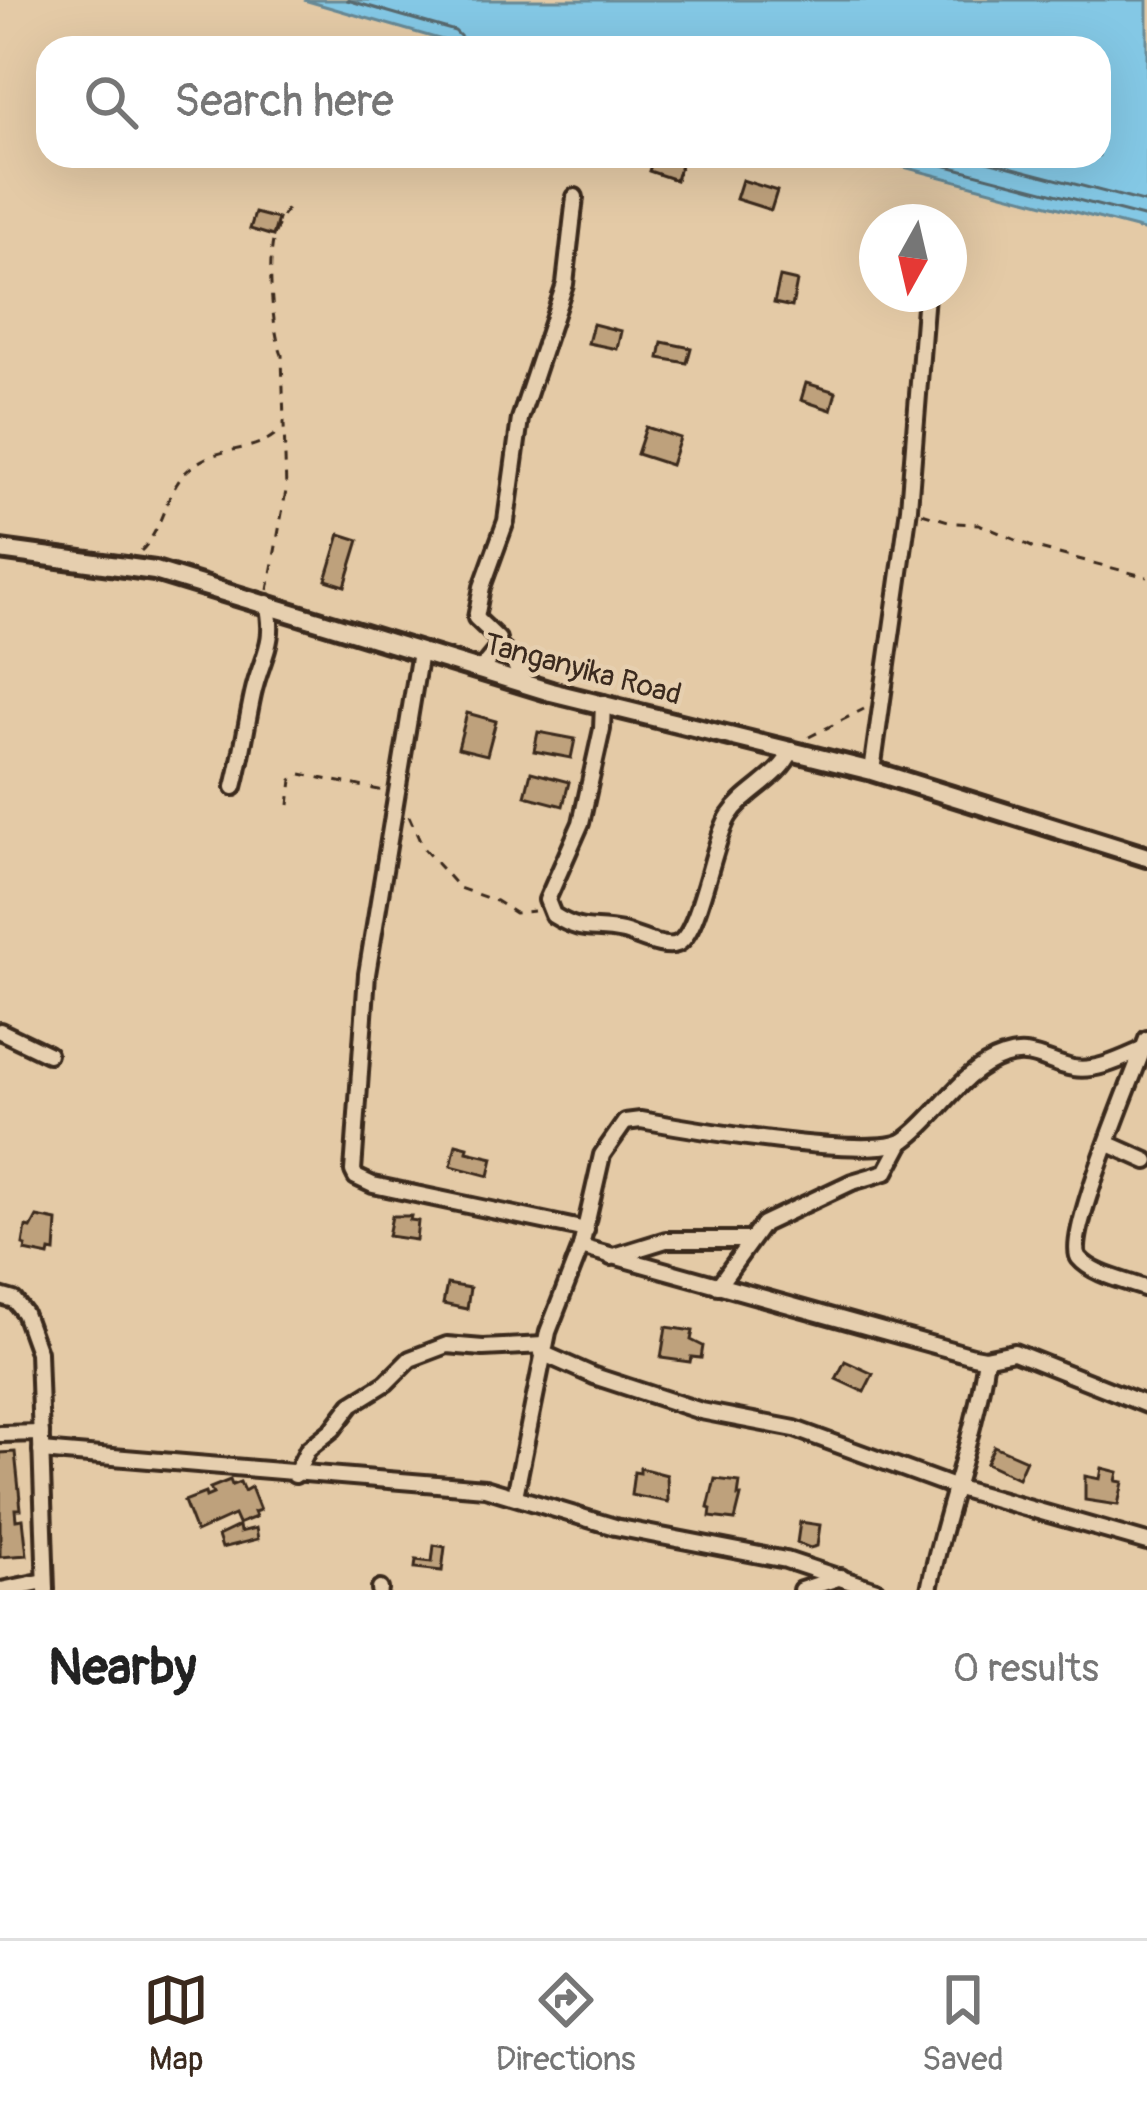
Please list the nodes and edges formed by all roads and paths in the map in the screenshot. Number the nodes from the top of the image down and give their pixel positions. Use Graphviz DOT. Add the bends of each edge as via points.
graph roads {
  1 [pos="575,197"];
  2 [pos="291,201"];
  3 [pos="925,312"];
  4 [pos="282,428"];
  5 [pos="909,508"];
  6 [pos="0,550"];
  7 [pos="120,566"];
  8 [pos="1147,577"];
  9 [pos="267,603"];
  10 [pos="499,647"];
  11 [pos="420,652"];
  12 [pos="482,669"];
  13 [pos="524,683"];
  14 [pos="882,701"];
  15 [pos="603,703"];
  16 [pos="792,750"];
  17 [pos="872,771"];
  18 [pos="234,787"];
  19 [pos="396,792"];
  20 [pos="289,806"];
  21 [pos="1147,857"];
  22 [pos="548,908"];
  23 [pos="0,1031"];
  24 [pos="1145,1044"];
  25 [pos="48,1054"];
  26 [pos="902,1142"];
  27 [pos="1109,1144"];
  28 [pos="1147,1161"];
  29 [pos="586,1230"];
  30 [pos="750,1240"];
  31 [pos="581,1247"];
  32 [pos="611,1257"];
  33 [pos="718,1286"];
  34 [pos="1147,1288"];
  35 [pos="0,1296"];
  36 [pos="543,1349"];
  37 [pos="986,1358"];
  38 [pos="1147,1405"];
  39 [pos="41,1433"];
  40 [pos="0,1435"];
  41 [pos="41,1451"];
  42 [pos="295,1475"];
  43 [pos="954,1487"];
  44 [pos="515,1496"];
  45 [pos="1147,1542"];
  46 [pos="841,1577"];
  47 [pos="46,1586"];
  48 [pos="1,1590"];
  49 [pos="801,1590"];
  50 [pos="876,1590"];
  51 [pos="929,1590"];
  1 -- 10 [label="street" via="565,284 520,418 506,521 478,604 476,618"];
  2 -- 4 [label="path" via="271,254"];
  3 -- 5 [label="street"];
  4 -- 7 [label="path" via="262,446 218,452 191,467 148,544"];
  4 -- 9 [label="path" via="285,509"];
  5 -- 8 [label="path"];
  5 -- 14 [label="street"];
  6 -- 7 [label="street, Tanganyika Road"];
  7 -- 9 [label="street, Tanganyika Road"];
  9 -- 11 [label="street, Tanganyika Road"];
  9 -- 18 [label="street" via="270,644"];
  10 -- 12 [label="street"];
  10 -- 13 [label="street"];
  11 -- 12 [label="street, Tanganyika Road"];
  11 -- 19 [label="street"];
  12 -- 13 [label="street, Tanganyika Road"];
  13 -- 15 [label="street, Tanganyika Road"];
  14 -- 16 [label="path"];
  14 -- 17 [label="street"];
  15 -- 16 [label="street, Tanganyika Road"];
  15 -- 22 [label="street" via="581,823"];
  16 -- 17 [label="street, Tanganyika Road"];
  16 -- 22 [label="street" via="730,813 677,944 588,932"];
  17 -- 21 [label="street, Tanganyika Road"];
  19 -- 20 [label="path" via="301,774 292,780"];
  19 -- 22 [label="path" via="423,848 459,888 515,914"];
  19 -- 29 [label="street" via="367,974 353,1171 373,1184"];
  23 -- 25 [label="street"];
  24 -- 26 [label="street" via="1091,1068 1030,1053 998,1058"];
  24 -- 27 [label="street"];
  26 -- 29 [label="street" via="832,1145 629,1120 602,1155"];
  26 -- 30 [label="street" via="886,1172 773,1217"];
  27 -- 28 [label="street"];
  27 -- 34 [label="street" via="1076,1255"];
  29 -- 31 [label="street"];
  30 -- 32 [label="street" via="666,1240"];
  30 -- 33 [label="street"];
  31 -- 32 [label="street"];
  31 -- 36 [label="street"];
  32 -- 33 [label="street"];
  33 -- 37 [label="street"];
  35 -- 39 [label="street" via="14,1300 32,1332"];
  36 -- 42 [label="street" via="446,1345 410,1359 352,1404 308,1449"];
  36 -- 43 [label="street" via="594,1376 820,1437"];
  36 -- 44 [label="street"];
  37 -- 38 [label="street" via="1013,1352"];
  37 -- 43 [label="street"];
  39 -- 40 [label="street"];
  39 -- 41 [label="street"];
  41 -- 42 [label="street"];
  41 -- 47 [label="street"];
  42 -- 44 [label="street" via="456,1484"];
  43 -- 45 [label="street"];
  43 -- 51 [label="street"];
  44 -- 46 [label="street"];
  46 -- 49 [label="street"];
  46 -- 50 [label="street"];
  47 -- 48 [label="street"];
}
